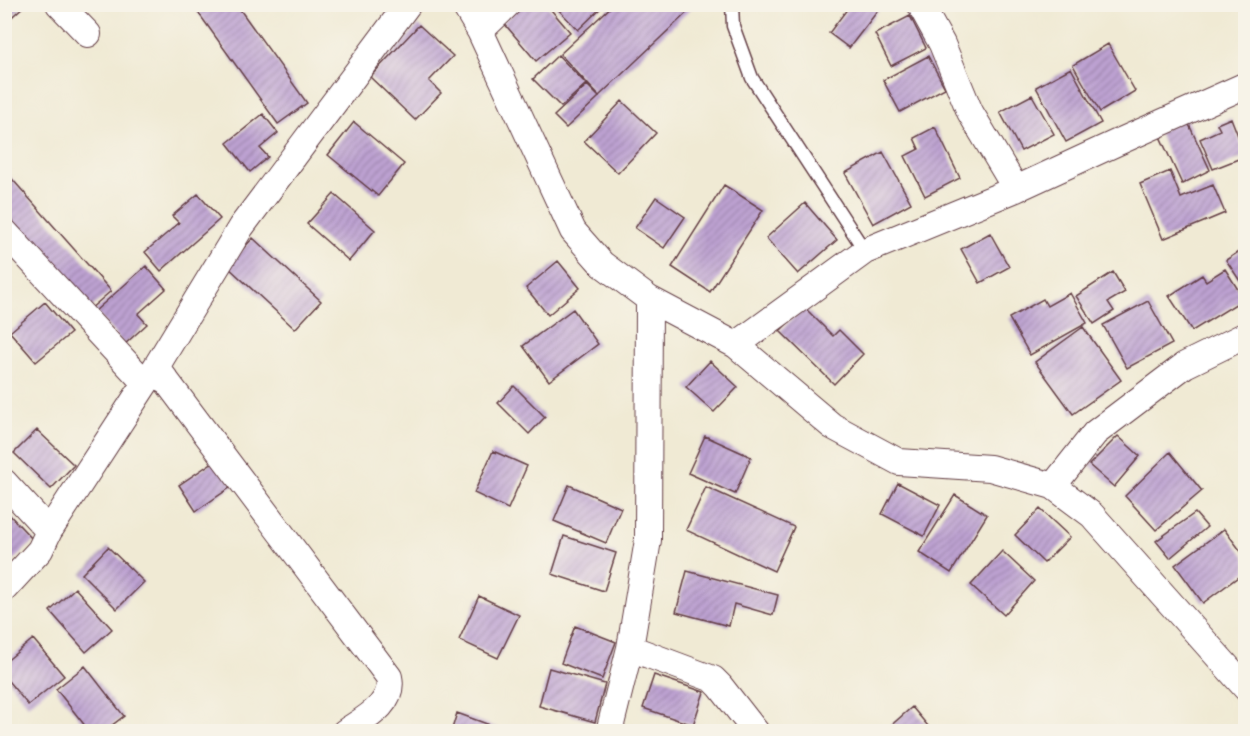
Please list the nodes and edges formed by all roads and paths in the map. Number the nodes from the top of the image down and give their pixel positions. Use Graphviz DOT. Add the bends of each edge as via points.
graph roads {
  1 [pos="59,4"];
  2 [pos="408,4"];
  3 [pos="464,4"];
  4 [pos="508,4"];
  5 [pos="732,4"];
  6 [pos="920,4"];
  7 [pos="480,31"];
  8 [pos="88,34"];
  9 [pos="1245,85"];
  10 [pos="1016,189"];
  11 [pos="4,231"];
  12 [pos="866,251"];
  13 [pos="649,299"];
  14 [pos="1245,335"];
  15 [pos="736,345"];
  16 [pos="150,375"];
  17 [pos="4,482"];
  18 [pos="1053,486"];
  19 [pos="49,531"];
  20 [pos="4,589"];
  21 [pos="630,648"];
  22 [pos="1245,688"];
  23 [pos="345,732"];
  24 [pos="609,732"];
  25 [pos="756,732"];
  1 -- 8 [label="street"];
  2 -- 16 [label="street" via="242,227"];
  3 -- 7 [label="street"];
  4 -- 7 [label="street"];
  5 -- 12 [label="lane" via="733,26 752,78"];
  6 -- 10 [label="street" via="970,112"];
  7 -- 13 [label="street" via="573,231 602,264"];
  9 -- 10 [label="street"];
  10 -- 12 [label="street"];
  11 -- 16 [label="street"];
  12 -- 15 [label="street"];
  13 -- 15 [label="street"];
  13 -- 21 [label="street" via="648,540"];
  14 -- 18 [label="street" via="1185,365 1095,432"];
  15 -- 18 [label="street" via="832,426 899,462 990,468"];
  16 -- 19 [label="street"];
  16 -- 23 [label="street" via="389,677 391,685 380,706"];
  17 -- 19 [label="street"];
  18 -- 22 [label="street" via="1092,515"];
  19 -- 20 [label="street" via="40,550"];
  21 -- 24 [label="street"];
  21 -- 25 [label="street" via="713,679"];
}
